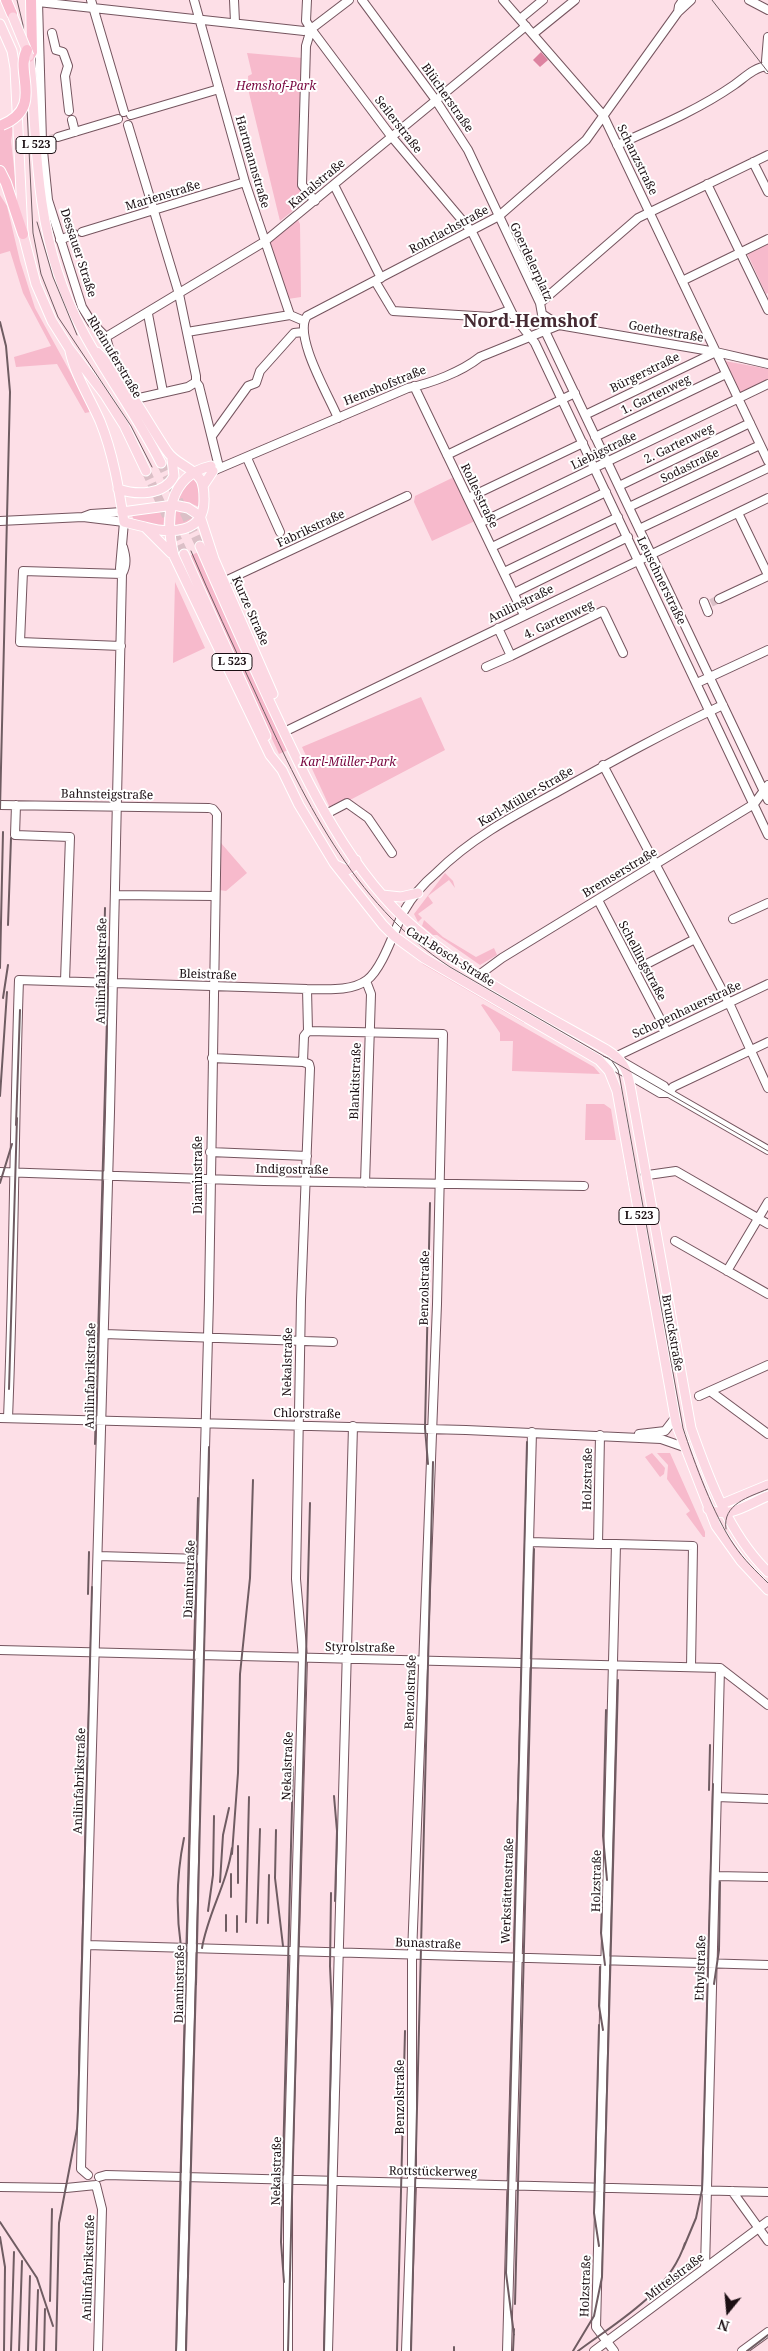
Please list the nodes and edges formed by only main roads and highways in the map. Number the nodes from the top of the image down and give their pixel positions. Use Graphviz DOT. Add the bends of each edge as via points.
graph roads {
  1 [pos="1,0"];
  2 [pos="6,0"];
  3 [pos="35,1"];
  4 [pos="12,15"];
  5 [pos="0,24"];
  6 [pos="28,54"];
  7 [pos="1,125"];
  8 [pos="0,171"];
  9 [pos="23,234"];
  10 [pos="88,343"];
  11 [pos="69,348"];
  12 [pos="172,458"];
  13 [pos="161,463"];
  14 [pos="198,470"];
  15 [pos="146,471"];
  16 [pos="203,486"];
  17 [pos="118,489"];
  18 [pos="171,506"];
  19 [pos="122,512"];
  20 [pos="200,516"];
  21 [pos="145,527"];
  22 [pos="169,531"];
  23 [pos="200,546"];
  24 [pos="179,555"];
  25 [pos="277,716"];
  26 [pos="356,860"];
  27 [pos="334,863"];
  28 [pos="418,892"];
  29 [pos="382,895"];
  30 [pos="619,1058"];
  31 [pos="599,1060"];
  32 [pos="768,1485"];
  33 [pos="768,1496"];
  34 [pos="722,1504"];
  35 [pos="708,1509"];
  36 [pos="726,1514"];
  37 [pos="768,1572"];
  38 [pos="768,1590"];
  1 -- 4 [label="main road, Rheinuferstraße / L 523"];
  2 -- 4 [label="highway"];
  3 -- 6 [label="highway" via="31,16 32,52"];
  4 -- 6 [label="main road, Rheinuferstraße / L 523, bridge"];
  5 -- 9 [label="main road, L 523" via="12,51 15,68"];
  6 -- 7 [label="highway, bridge" via="24,56 24,104 14,118"];
  6 -- 10 [label="main road, Rheinuferstraße / L 523" via="33,79 41,198 49,242 70,307"];
  8 -- 9 [label="highway"];
  9 -- 11 [label="main road, L 523" via="44,305"];
  10 -- 12 [label="main road, Dessauer Straße" via="115,371"];
  10 -- 13 [label="main road, Rheinuferstraße / L 523"];
  11 -- 15 [label="main road, L 523" via="124,425"];
  11 -- 17 [label="main road" via="72,362 101,424"];
  12 -- 14 [label="main road, Dessauer Straße"];
  12 -- 17 [label="main road" via="174,476 163,487 137,493"];
  14 -- 16 [label="main road"];
  14 -- 16 [label="main road" via="214,468"];
  14 -- 18 [label="main road" via="178,489"];
  16 -- 20 [label="main road" via="205,507"];
  17 -- 19 [label="main road"];
  18 -- 19 [label="main road"];
  18 -- 20 [label="main road" via="188,508"];
  18 -- 22 [label="main road"];
  19 -- 21 [label="main road" via="124,522"];
  20 -- 22 [label="main road" via="188,527"];
  20 -- 25 [label="main road, Kurze Straße / L 523" via="223,582 276,702"];
  21 -- 22 [label="main road"];
  21 -- 24 [label="main road, L 523"];
  22 -- 24 [label="main road"];
  23 -- 25 [label="main road, L 523"];
  24 -- 27 [label="main road, Carl-Bosch-Straße / L 523" via="244,704"];
  25 -- 26 [label="main road, Carl-Bosch-Straße / L 523" via="326,814"];
  26 -- 27 [label="main road" via="347,870"];
  26 -- 29 [label="main road, Carl-Bosch-Straße / L 523"];
  27 -- 31 [label="main road, Carl-Bosch-Straße / L 523" via="394,936 424,958"];
  28 -- 29 [label="main road" via="401,896"];
  29 -- 30 [label="main road, Carl-Bosch-Straße / L 523" via="434,944 479,975"];
  30 -- 34 [label="main road, Brunckstraße / L 523" via="628,1075 691,1428"];
  31 -- 35 [label="main road, Brunckstraße / L 523" via="617,1091 675,1418"];
  32 -- 34 [label="main road"];
  33 -- 36 [label="main road"];
  34 -- 36 [label="main road, Brunckstraße / L 523"];
  35 -- 36 [label="main road"];
  35 -- 38 [label="main road, Brunckstraße / L 523" via="722,1537"];
  36 -- 37 [label="main road, Brunckstraße / L 523" via="745,1547"];
}
